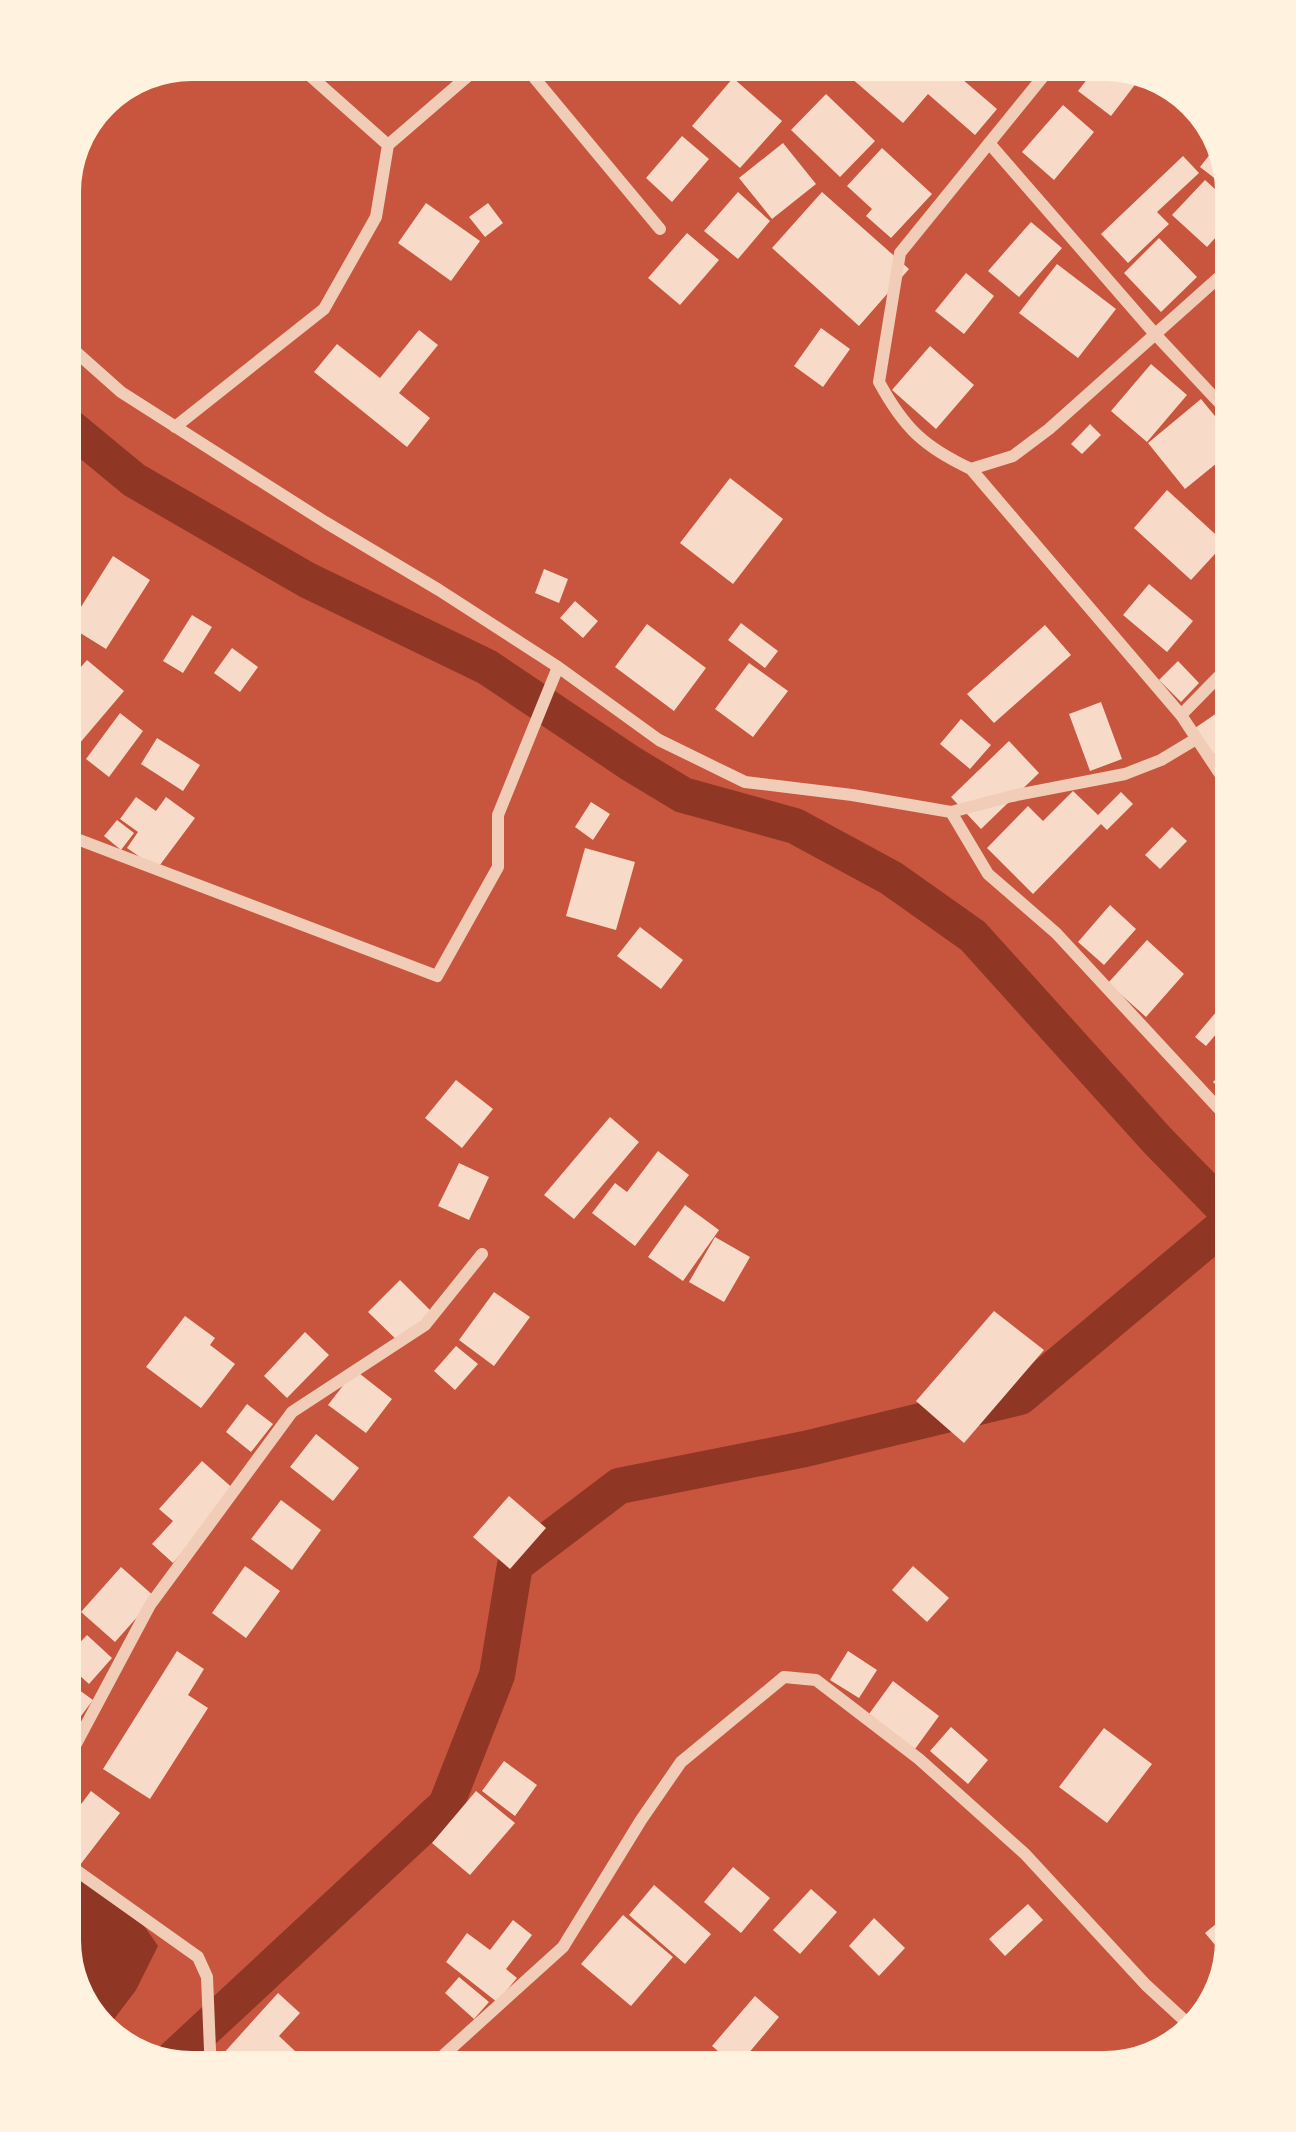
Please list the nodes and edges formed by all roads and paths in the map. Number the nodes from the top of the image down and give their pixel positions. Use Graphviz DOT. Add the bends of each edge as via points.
graph roads {
  1 [pos="313,78"];
  2 [pos="466,78"];
  3 [pos="534,78"];
  4 [pos="1042,78"];
  5 [pos="989,143"];
  6 [pos="388,145"];
  7 [pos="660,229"];
  8 [pos="1218,278"];
  9 [pos="1154,334"];
  10 [pos="78,354"];
  11 [pos="1218,401"];
  12 [pos="175,428"];
  13 [pos="971,469"];
  14 [pos="558,667"];
  15 [pos="1218,677"];
  16 [pos="1180,715"];
  17 [pos="1196,739"];
  18 [pos="1218,771"];
  19 [pos="951,812"];
  20 [pos="78,839"];
  21 [pos="1218,1108"];
  22 [pos="482,1254"];
  23 [pos="78,1740"];
  24 [pos="78,1873"];
  25 [pos="1185,2021"];
  26 [pos="210,2054"];
  27 [pos="446,2054"];
  1 -- 6 [label="street"];
  2 -- 6 [label="street"];
  3 -- 7 [label="street"];
  4 -- 5 [label="street"];
  5 -- 9 [label="street"];
  5 -- 13 [label="street" via="899,253 879,382 908,427 936,453"];
  6 -- 12 [label="street" via="376,218 324,309"];
  8 -- 9 [label="street"];
  9 -- 11 [label="street"];
  9 -- 13 [label="street" via="1013,456"];
  10 -- 12 [label="street"];
  12 -- 14 [label="street"];
  13 -- 16 [label="street"];
  14 -- 19 [label="street" via="659,740 745,782"];
  14 -- 20 [label="street" via="498,814 497,867 436,976"];
  15 -- 16 [label="street"];
  16 -- 17 [label="street"];
  17 -- 18 [label="street"];
  17 -- 19 [label="street" via="1125,774"];
  19 -- 21 [label="street" via="988,874 1056,933"];
  22 -- 23 [label="street" via="425,1325 292,1412 150,1606"];
  24 -- 26 [label="street" via="198,1957 207,1977"];
  25 -- 27 [label="street" via="1025,1854 919,1759 815,1680 784,1678 681,1762 563,1947"];
}
